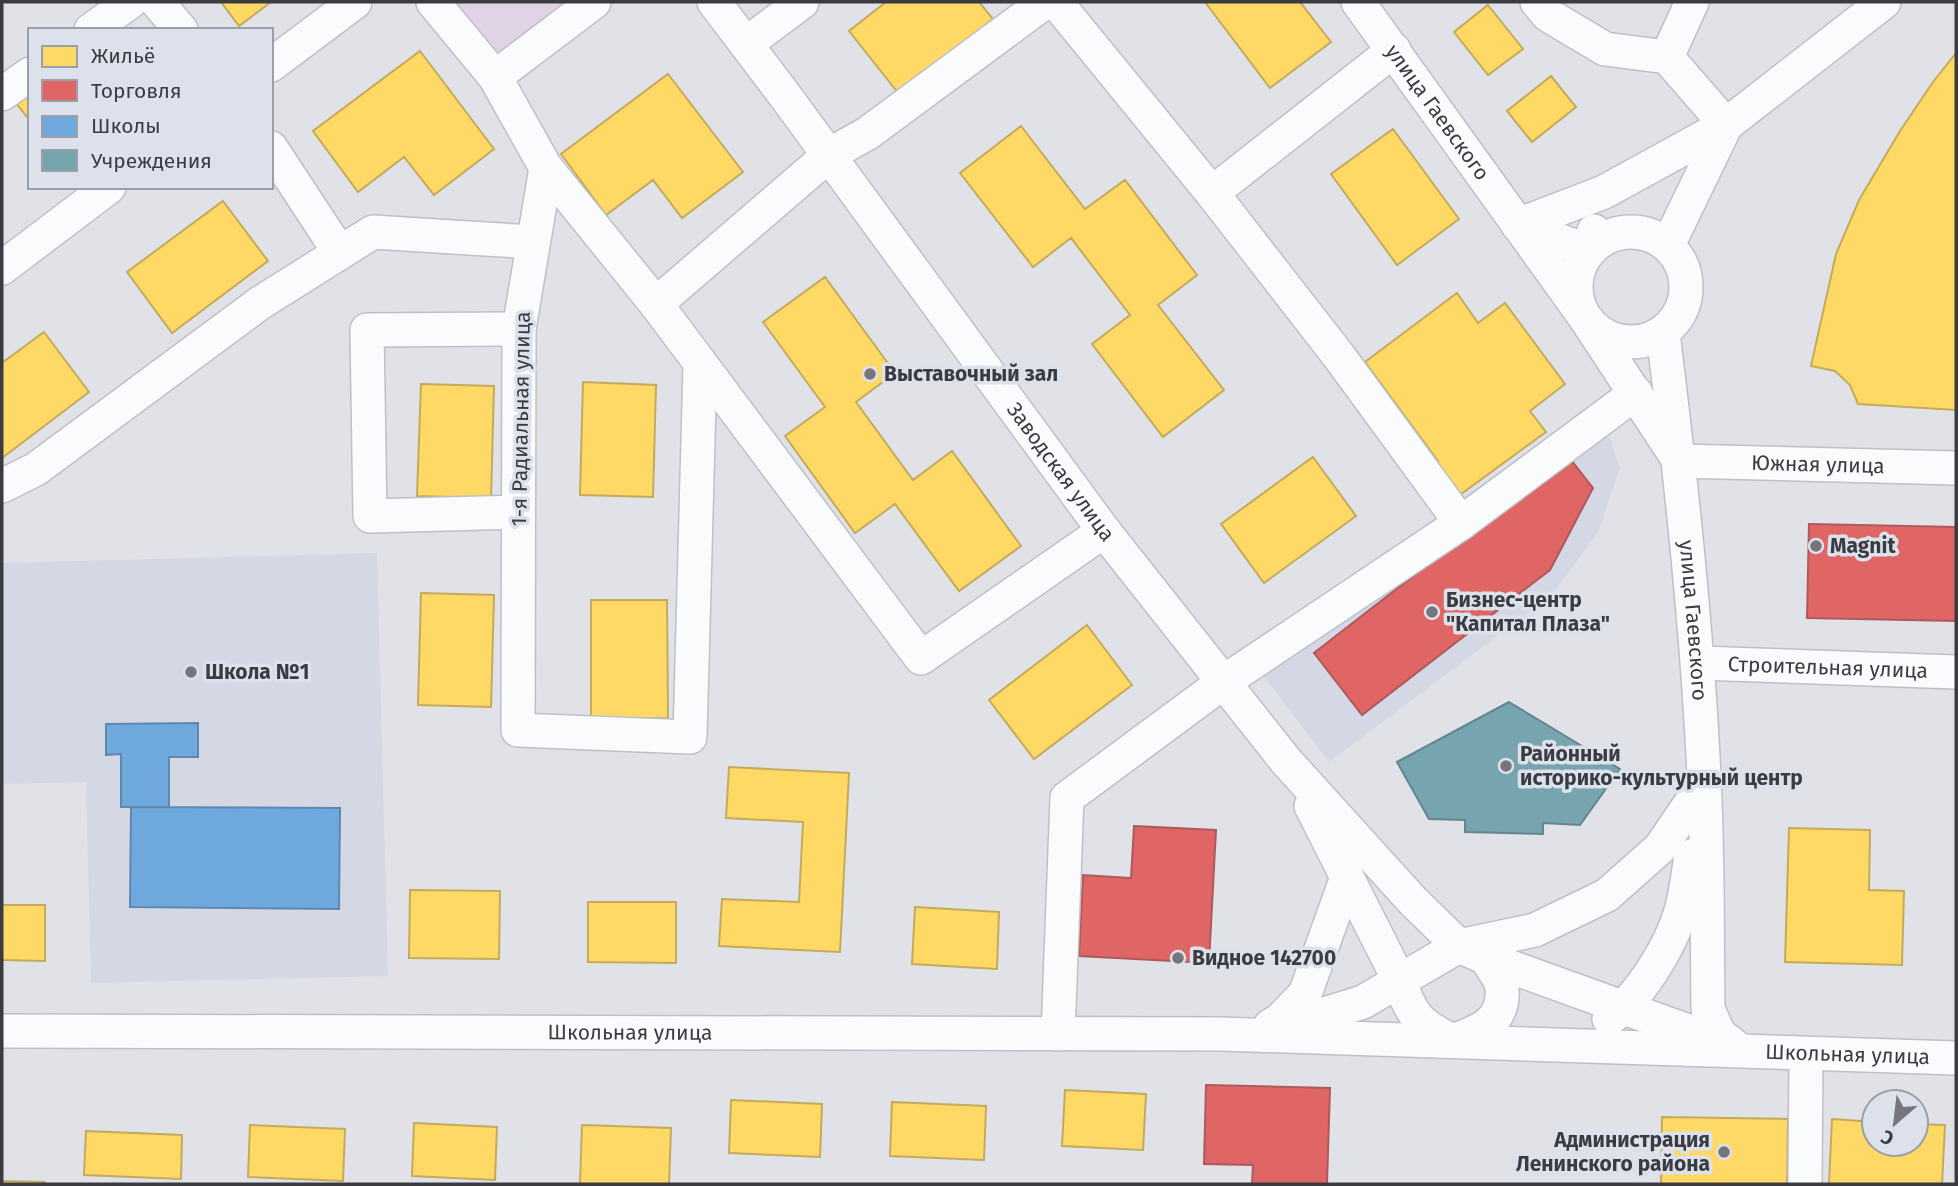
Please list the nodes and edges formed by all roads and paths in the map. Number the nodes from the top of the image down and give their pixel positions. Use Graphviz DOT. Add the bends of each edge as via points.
graph roads {
  1 [pos="130,2"];
  2 [pos="158,2"];
  3 [pos="355,2"];
  4 [pos="433,2"];
  5 [pos="594,2"];
  6 [pos="714,2"];
  7 [pos="802,2"];
  8 [pos="1045,2"];
  9 [pos="1056,2"];
  10 [pos="1358,2"];
  11 [pos="1536,2"];
  12 [pos="1692,2"];
  13 [pos="1884,2"];
  14 [pos="94,28"];
  15 [pos="179,28"];
  16 [pos="746,44"];
  17 [pos="1394,50"];
  18 [pos="1667,57"];
  19 [pos="273,64"];
  20 [pos="28,75"];
  21 [pos="495,77"];
  22 [pos="2,94"];
  23 [pos="1726,125"];
  24 [pos="273,151"];
  25 [pos="829,155"];
  26 [pos="546,168"];
  27 [pos="106,189"];
  28 [pos="1604,192"];
  29 [pos="1212,193"];
  30 [pos="1518,225"];
  31 [pos="533,243"];
  32 [pos="1668,246"];
  33 [pos="1588,251"];
  34 [pos="340,253"];
  35 [pos="2,268"];
  36 [pos="656,304"];
  37 [pos="1584,316"];
  38 [pos="519,329"];
  39 [pos="1663,333"];
  40 [pos="700,366"];
  41 [pos="1636,393"];
  42 [pos="1680,461"];
  43 [pos="1956,468"];
  44 [pos="2,486"];
  45 [pos="519,512"];
  46 [pos="1461,523"];
  47 [pos="1104,531"];
  48 [pos="1698,663"];
  49 [pos="1956,672"];
  50 [pos="1225,681"];
  51 [pos="1292,766"];
  52 [pos="1704,782"];
  53 [pos="1347,877"];
  54 [pos="1472,952"];
  55 [pos="1400,982"];
  56 [pos="1625,1008"];
  57 [pos="2,1031"];
  58 [pos="1058,1034"];
  59 [pos="1258,1035"];
  60 [pos="1453,1041"];
  61 [pos="1570,1046"];
  62 [pos="1739,1050"];
  63 [pos="1806,1054"];
  64 [pos="1956,1058"];
  65 [pos="1805,1184"];
  1 -- 14 [label="street"];
  2 -- 15 [label="street"];
  3 -- 19 [label="street"];
  4 -- 21 [label="street"];
  5 -- 21 [label="street"];
  6 -- 16 [label="street, Заводская улица"];
  7 -- 16 [label="street"];
  8 -- 25 [label="street" via="868,133"];
  9 -- 29 [label="street"];
  10 -- 17 [label="street, улица Гаевского"];
  11 -- 18 [label="street" via="1548,15 1605,49"];
  12 -- 18 [label="street"];
  13 -- 23 [label="street"];
  16 -- 25 [label="street, Заводская улица"];
  17 -- 29 [label="street"];
  17 -- 30 [label="street, улица Гаевского"];
  18 -- 23 [label="street"];
  20 -- 22 [label="street"];
  21 -- 26 [label="street"];
  23 -- 28 [label="street"];
  23 -- 32 [label="street"];
  24 -- 34 [label="street"];
  25 -- 36 [label="street"];
  25 -- 47 [label="street, Заводская улица"];
  26 -- 31 [label="street, 1-я Радиальная улица"];
  26 -- 36 [label="street"];
  27 -- 35 [label="street"];
  28 -- 30 [label="street"];
  28 -- 33 [label="street"];
  29 -- 46 [label="street"];
  30 -- 33 [label="street"];
  30 -- 37 [label="street, улица Гаевского"];
  31 -- 34 [label="street" via="373,232"];
  31 -- 38 [label="street, 1-я Радиальная улица"];
  32 -- 33 [label="street" via="1644,233 1620,233"];
  32 -- 39 [label="street" via="1681,262 1687,286 1683,308"];
  33 -- 37 [label="street" via="1579,268 1576,292"];
  34 -- 44 [label="street" via="260,303 36,469"];
  36 -- 40 [label="street"];
  37 -- 39 [label="street" via="1599,332 1636,343"];
  37 -- 41 [label="street, улица Гаевского"];
  38 -- 45 [label="street, 1-я Радиальная улица"];
  38 -- 45 [label="street" via="367,330 370,516"];
  39 -- 42 [label="street, улица Гаевского"];
  40 -- 45 [label="street, 1-я Радиальная улица" via="690,737 518,730"];
  40 -- 47 [label="street" via="921,658"];
  41 -- 42 [label="street, улица Гаевского"];
  41 -- 46 [label="street"];
  42 -- 43 [label="street, Южная улица"];
  42 -- 48 [label="street, улица Гаевского"];
  46 -- 50 [label="street"];
  47 -- 50 [label="street, Заводская улица"];
  48 -- 49 [label="street, Строительная улица"];
  48 -- 52 [label="street, улица Гаевского"];
  50 -- 51 [label="street, Заводская улица"];
  50 -- 58 [label="street" via="1067,798"];
  51 -- 53 [label="street"];
  51 -- 54 [label="street" via="1412,900"];
  52 -- 54 [label="street" via="1660,848 1607,895 1535,930"];
  52 -- 56 [label="street" via="1681,912 1655,968"];
  52 -- 62 [label="street" via="1708,1009 1719,1034"];
  53 -- 55 [label="street"];
  53 -- 59 [label="street" via="1305,994"];
  54 -- 55 [label="street" via="1415,969"];
  54 -- 56 [label="street"];
  54 -- 60 [label="street" via="1502,986 1499,1014 1481,1031"];
  55 -- 59 [label="street" via="1363,1002"];
  55 -- 60 [label="street" via="1409,1007 1427,1028"];
  56 -- 61 [label="street"];
  56 -- 62 [label="street"];
  57 -- 58 [label="street, Школьная улица"];
  58 -- 59 [label="street, Школьная улица"];
  59 -- 60 [label="street, Школьная улица"];
  60 -- 61 [label="street, Школьная улица"];
  61 -- 62 [label="street, Школьная улица"];
  62 -- 63 [label="street, Школьная улица"];
  63 -- 64 [label="street, Школьная улица"];
  63 -- 65 [label="street"];
}
